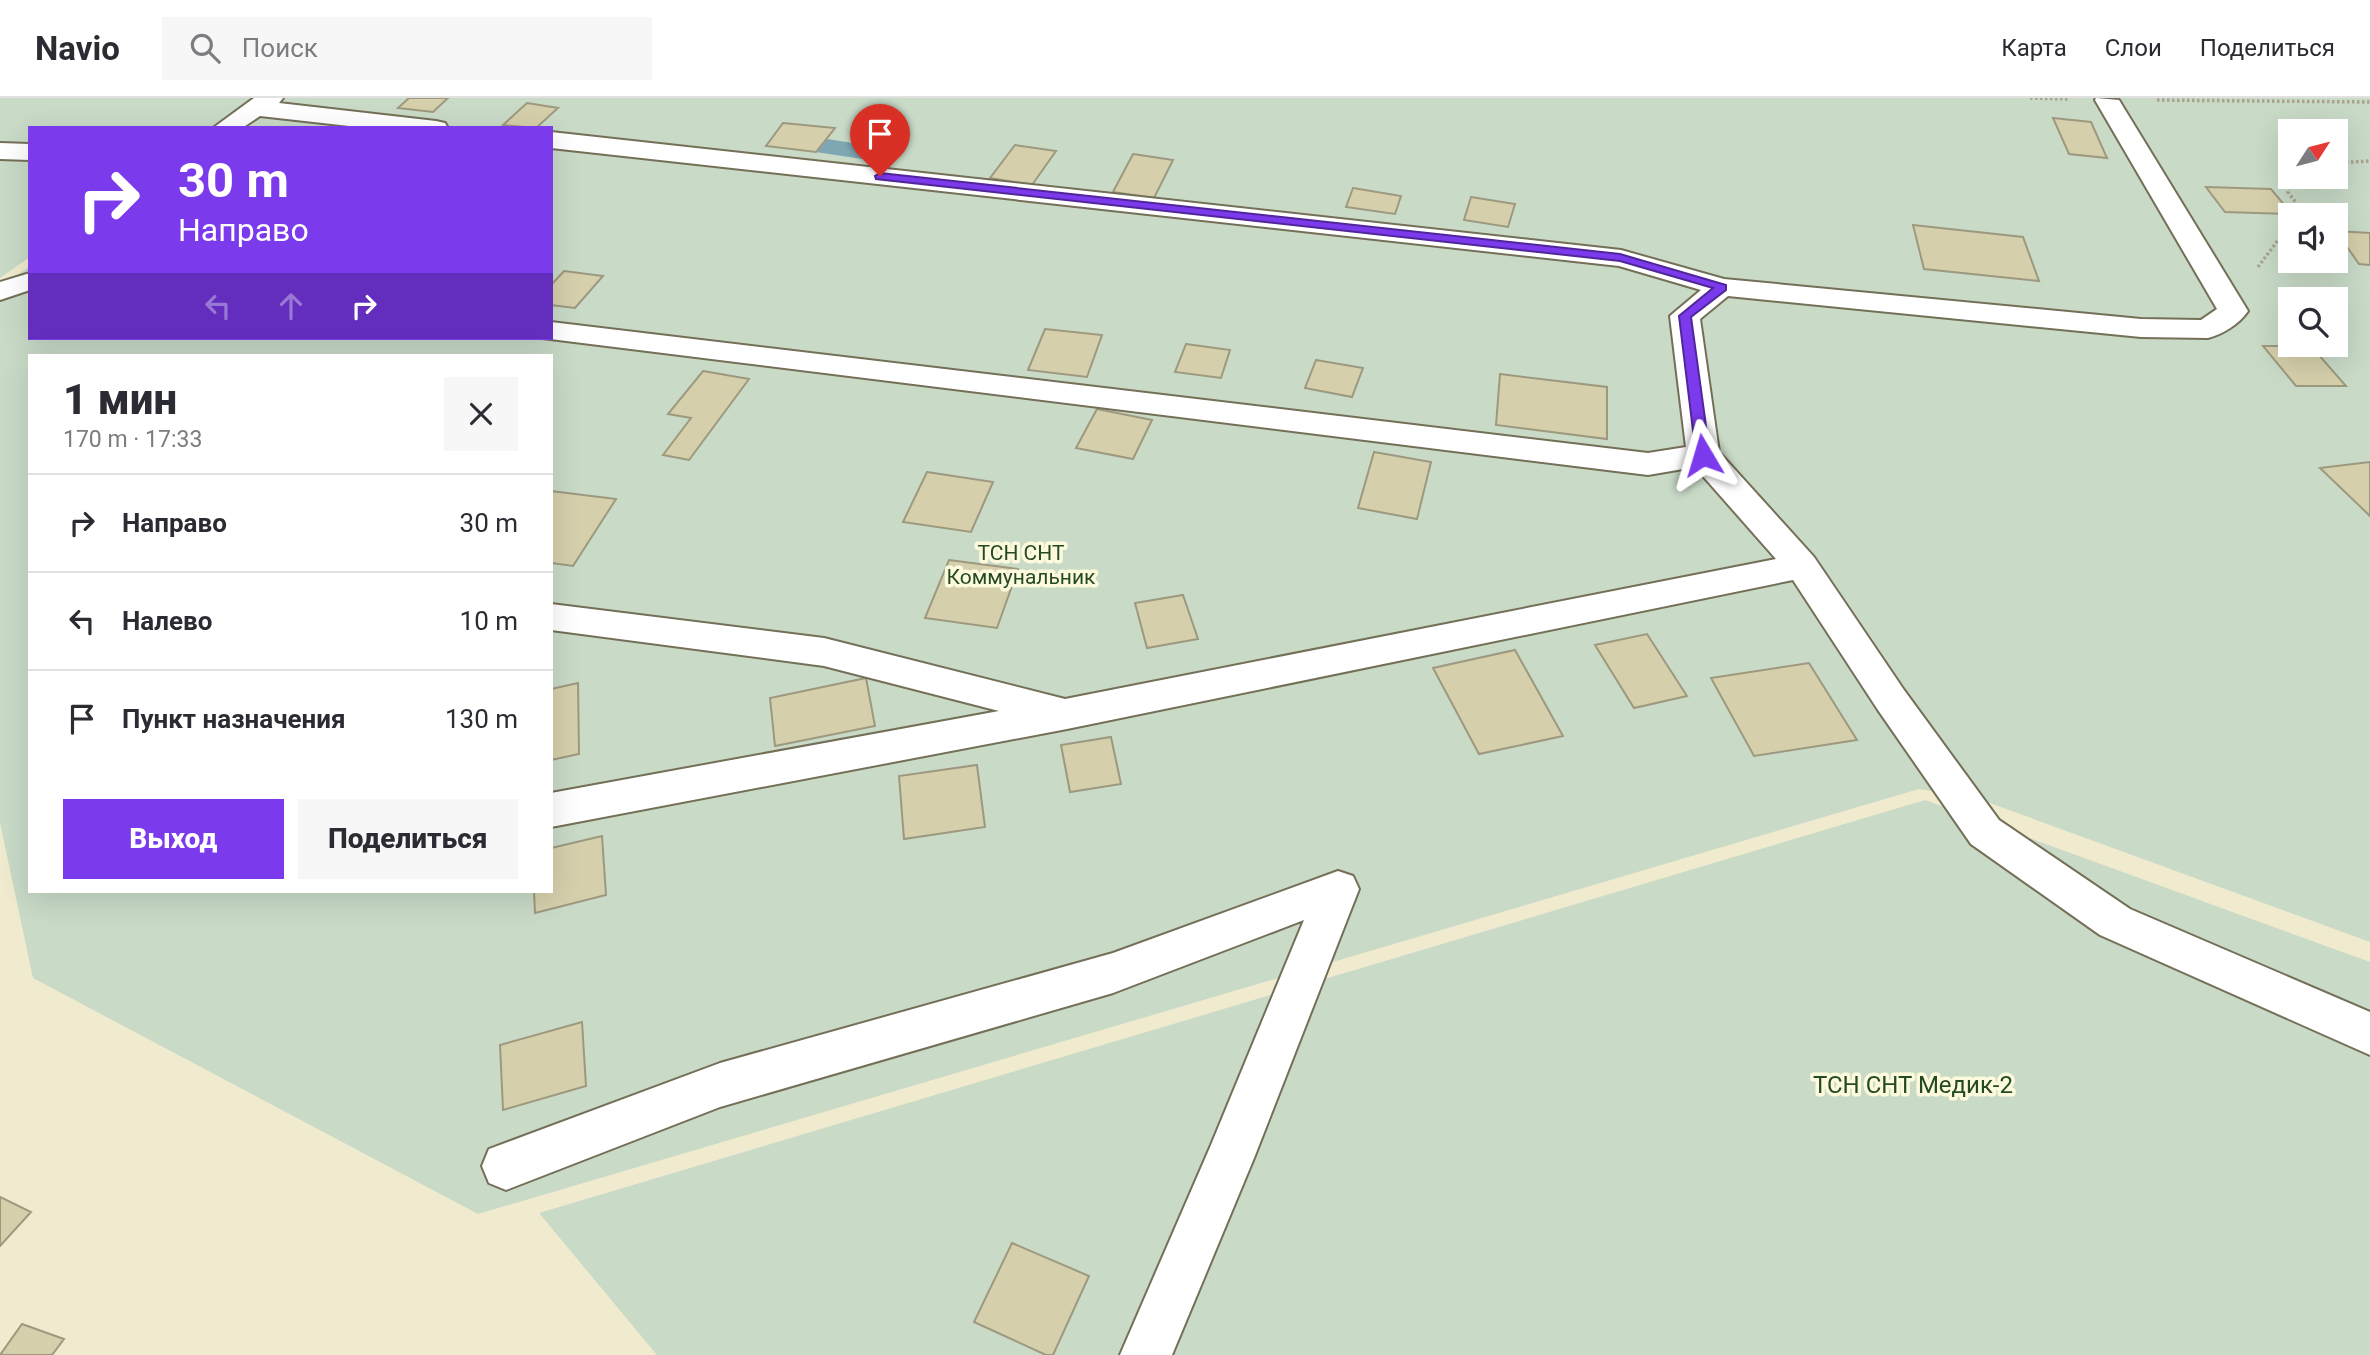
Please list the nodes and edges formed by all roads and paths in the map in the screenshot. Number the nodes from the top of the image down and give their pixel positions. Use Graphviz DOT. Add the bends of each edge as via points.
graph roads {
  1 [pos="2030,98"];
  2 [pos="2107,100"];
  3 [pos="2370,102"];
  4 [pos="264,103"];
  5 [pos="228,126"];
  6 [pos="422,126"];
  7 [pos="553,140"];
  8 [pos="0,151"];
  9 [pos="28,152"];
  10 [pos="2370,161"];
  11 [pos="2348,162"];
  12 [pos="28,282"];
  13 [pos="1722,287"];
  14 [pos="0,291"];
  15 [pos="553,331"];
  16 [pos="1703,455"];
  17 [pos="1802,566"];
  18 [pos="553,617"];
  19 [pos="1067,714"];
  20 [pos="553,810"];
  21 [pos="2370,1034"];
  22 [pos="506,1166"];
  23 [pos="1146,1355"];
  1 -- 2 [label="path"];
  2 -- 3 [label="path"];
  2 -- 13 [label="lane" via="2233,311 2208,329 2141,328"];
  4 -- 5 [label="lane"];
  4 -- 6 [label="lane"];
  7 -- 13 [label="lane" via="1620,258"];
  8 -- 9 [label="lane"];
  10 -- 11 [label="path"];
  12 -- 14 [label="lane"];
  13 -- 16 [label="lane" via="1685,316"];
  15 -- 16 [label="lane" via="1648,464"];
  16 -- 17 [label="lane"];
  17 -- 19 [label="lane"];
  17 -- 21 [label="lane" via="1985,832 2115,922"];
  18 -- 19 [label="lane" via="824,652"];
  19 -- 20 [label="lane"];
  22 -- 23 [label="lane" via="720,1085 1113,973 1338,889"];
}
